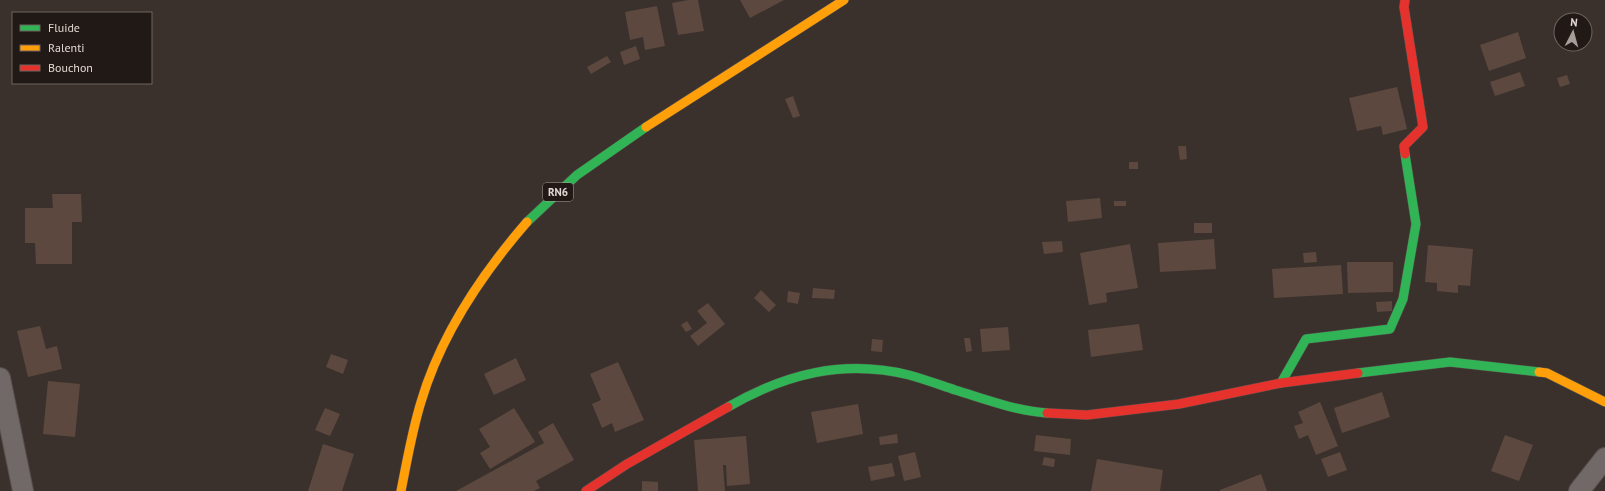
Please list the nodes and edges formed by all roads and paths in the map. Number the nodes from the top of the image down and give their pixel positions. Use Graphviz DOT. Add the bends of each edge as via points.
graph roads {
  1 [pos="844,0"];
  2 [pos="1405,0"];
  3 [pos="0,378"];
  4 [pos="1281,383"];
  5 [pos="1605,402"];
  6 [pos="1605,458"];
  7 [pos="23,491"];
  8 [pos="402,491"];
  9 [pos="586,491"];
  10 [pos="1579,491"];
  1 -- 8 [label="main road, RN6" via="626,139 577,175 530,219 493,261 440,352 421,399"];
  2 -- 4 [label="main road" via="1423,127 1404,146 1416,224 1403,299 1390,329 1306,338"];
  3 -- 7 [label="street"];
  4 -- 5 [label="main road" via="1450,362 1547,373"];
  4 -- 9 [label="main road" via="1179,404 1087,414 1035,412 908,376 838,368 809,373 754,392 627,464"];
  6 -- 10 [label="street"];
}
